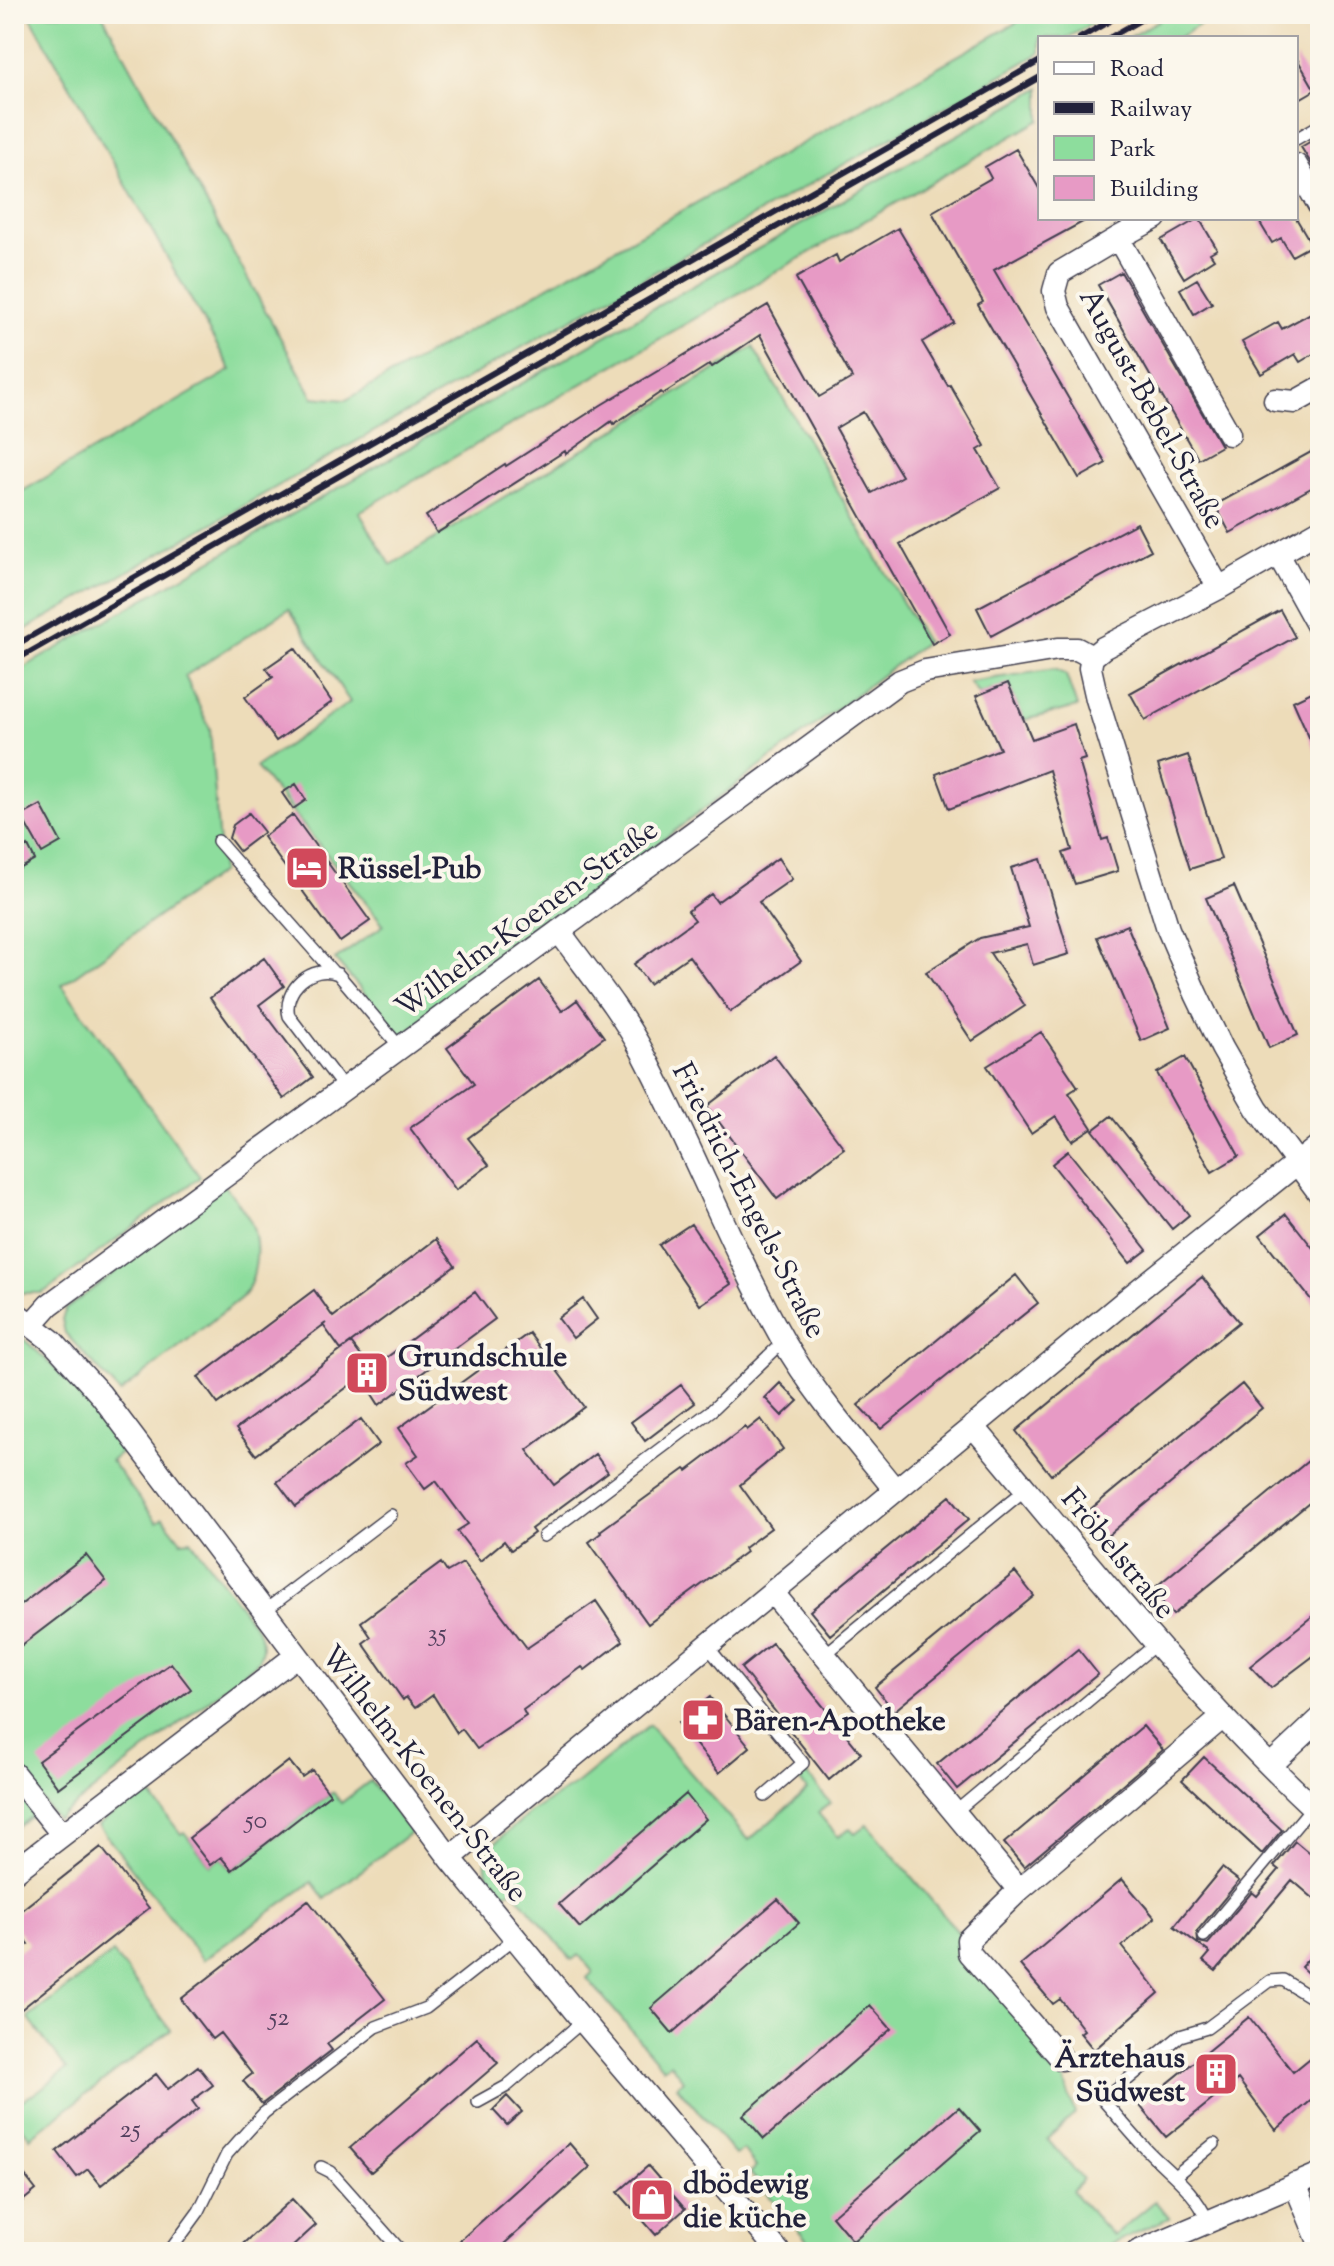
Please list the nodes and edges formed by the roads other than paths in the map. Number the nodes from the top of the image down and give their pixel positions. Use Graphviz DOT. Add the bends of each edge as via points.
graph roads {
  1 [pos="1320,125"];
  2 [pos="1298,138"];
  3 [pos="1298,168"];
  4 [pos="1320,207"];
  5 [pos="1151,220"];
  6 [pos="1118,238"];
  7 [pos="1320,388"];
  8 [pos="1275,400"];
  9 [pos="1229,434"];
  10 [pos="1320,530"];
  11 [pos="1278,554"];
  12 [pos="1219,588"];
  13 [pos="1320,630"];
  14 [pos="1092,657"];
  15 [pos="218,841"];
  16 [pos="559,931"];
  17 [pos="333,972"];
  18 [pos="399,1046"];
  19 [pos="343,1087"];
  20 [pos="1320,1145"];
  21 [pos="1296,1164"];
  22 [pos="1320,1194"];
  23 [pos="23,1318"];
  24 [pos="784,1341"];
  25 [pos="973,1426"];
  26 [pos="1026,1489"];
  27 [pos="895,1490"];
  28 [pos="391,1515"];
  29 [pos="544,1536"];
  30 [pos="772,1592"];
  31 [pos="263,1612"];
  32 [pos="1156,1644"];
  33 [pos="708,1647"];
  34 [pos="296,1656"];
  35 [pos="823,1656"];
  36 [pos="1223,1717"];
  37 [pos="1320,1719"];
  38 [pos="1271,1765"];
  39 [pos="14,1774"];
  40 [pos="765,1796"];
  41 [pos="1316,1811"];
  42 [pos="954,1813"];
  43 [pos="62,1834"];
  44 [pos="450,1858"];
  45 [pos="14,1872"];
  46 [pos="1019,1890"];
  47 [pos="1204,1936"];
  48 [pos="515,1938"];
  49 [pos="1320,2003"];
  50 [pos="583,2021"];
  51 [pos="1062,2059"];
  52 [pos="478,2102"];
  53 [pos="1214,2144"];
  54 [pos="321,2167"];
  55 [pos="1320,2174"];
  56 [pos="1176,2175"];
  57 [pos="1295,2184"];
  58 [pos="1208,2221"];
  59 [pos="1320,2244"];
  60 [pos="169,2252"];
  61 [pos="402,2252"];
  62 [pos="779,2252"];
  63 [pos="1137,2252"];
  1 -- 2 [label="lane"];
  3 -- 4 [label="street"];
  5 -- 6 [label="street, August-Bebel-Straße"];
  6 -- 9 [label="street, August-Bebel-Straße"];
  6 -- 12 [label="street, August-Bebel-Straße" via="1061,271 1056,302"];
  7 -- 8 [label="street" via="1295,402"];
  10 -- 11 [label="street"];
  11 -- 12 [label="street"];
  11 -- 13 [label="street"];
  12 -- 14 [label="street"];
  14 -- 16 [label="street, Wilhelm-Koenen-Straße" via="1077,649 1058,649 906,678"];
  14 -- 21 [label="street" via="1097,699 1168,929 1222,1048"];
  15 -- 17 [label="lane"];
  16 -- 18 [label="street, Wilhelm-Koenen-Straße"];
  16 -- 24 [label="street, Friedrich-Engels-Straße" via="641,1049"];
  17 -- 18 [label="lane"];
  17 -- 19 [label="lane" via="318,971 306,978 292,990 287,1006 294,1024"];
  18 -- 19 [label="street, Wilhelm-Koenen-Straße"];
  19 -- 23 [label="street, Wilhelm-Koenen-Straße" via="49,1305"];
  20 -- 21 [label="street"];
  21 -- 22 [label="street"];
  21 -- 25 [label="street"];
  23 -- 31 [label="street, Wilhelm-Koenen-Straße" via="64,1353 112,1408"];
  24 -- 27 [label="street, Friedrich-Engels-Straße" via="819,1395"];
  24 -- 29 [label="lane" via="712,1410"];
  25 -- 26 [label="street, Fröbelstraße"];
  25 -- 27 [label="street"];
  26 -- 32 [label="street, Fröbelstraße"];
  26 -- 35 [label="lane"];
  27 -- 30 [label="street"];
  28 -- 31 [label="lane"];
  30 -- 33 [label="street"];
  30 -- 35 [label="street"];
  31 -- 34 [label="street, Wilhelm-Koenen-Straße"];
  32 -- 36 [label="street, Fröbelstraße"];
  32 -- 42 [label="lane"];
  33 -- 40 [label="lane" via="803,1763"];
  33 -- 44 [label="street"];
  34 -- 43 [label="street"];
  34 -- 44 [label="street, Wilhelm-Koenen-Straße"];
  35 -- 42 [label="street"];
  36 -- 38 [label="street, Fröbelstraße"];
  36 -- 46 [label="street"];
  37 -- 38 [label="street"];
  38 -- 41 [label="street, Fröbelstraße"];
  39 -- 43 [label="street"];
  41 -- 47 [label="lane"];
  42 -- 46 [label="street"];
  43 -- 45 [label="street"];
  44 -- 48 [label="street, Wilhelm-Koenen-Straße"];
  46 -- 51 [label="street" via="968,1940 969,1953"];
  48 -- 50 [label="street, Wilhelm-Koenen-Straße"];
  48 -- 60 [label="lane" via="428,2007 376,2027 264,2113 227,2154 199,2211"];
  49 -- 56 [label="lane" via="1288,1982 1270,1981 1207,2028 1180,2036 1103,2100"];
  50 -- 52 [label="lane" via="506,2087"];
  50 -- 62 [label="street, Wilhelm-Koenen-Straße"];
  53 -- 56 [label="lane"];
  54 -- 61 [label="lane"];
  55 -- 57 [label="street"];
  56 -- 58 [label="lane"];
  57 -- 58 [label="street"];
  57 -- 59 [label="street"];
  58 -- 63 [label="street"];
}
